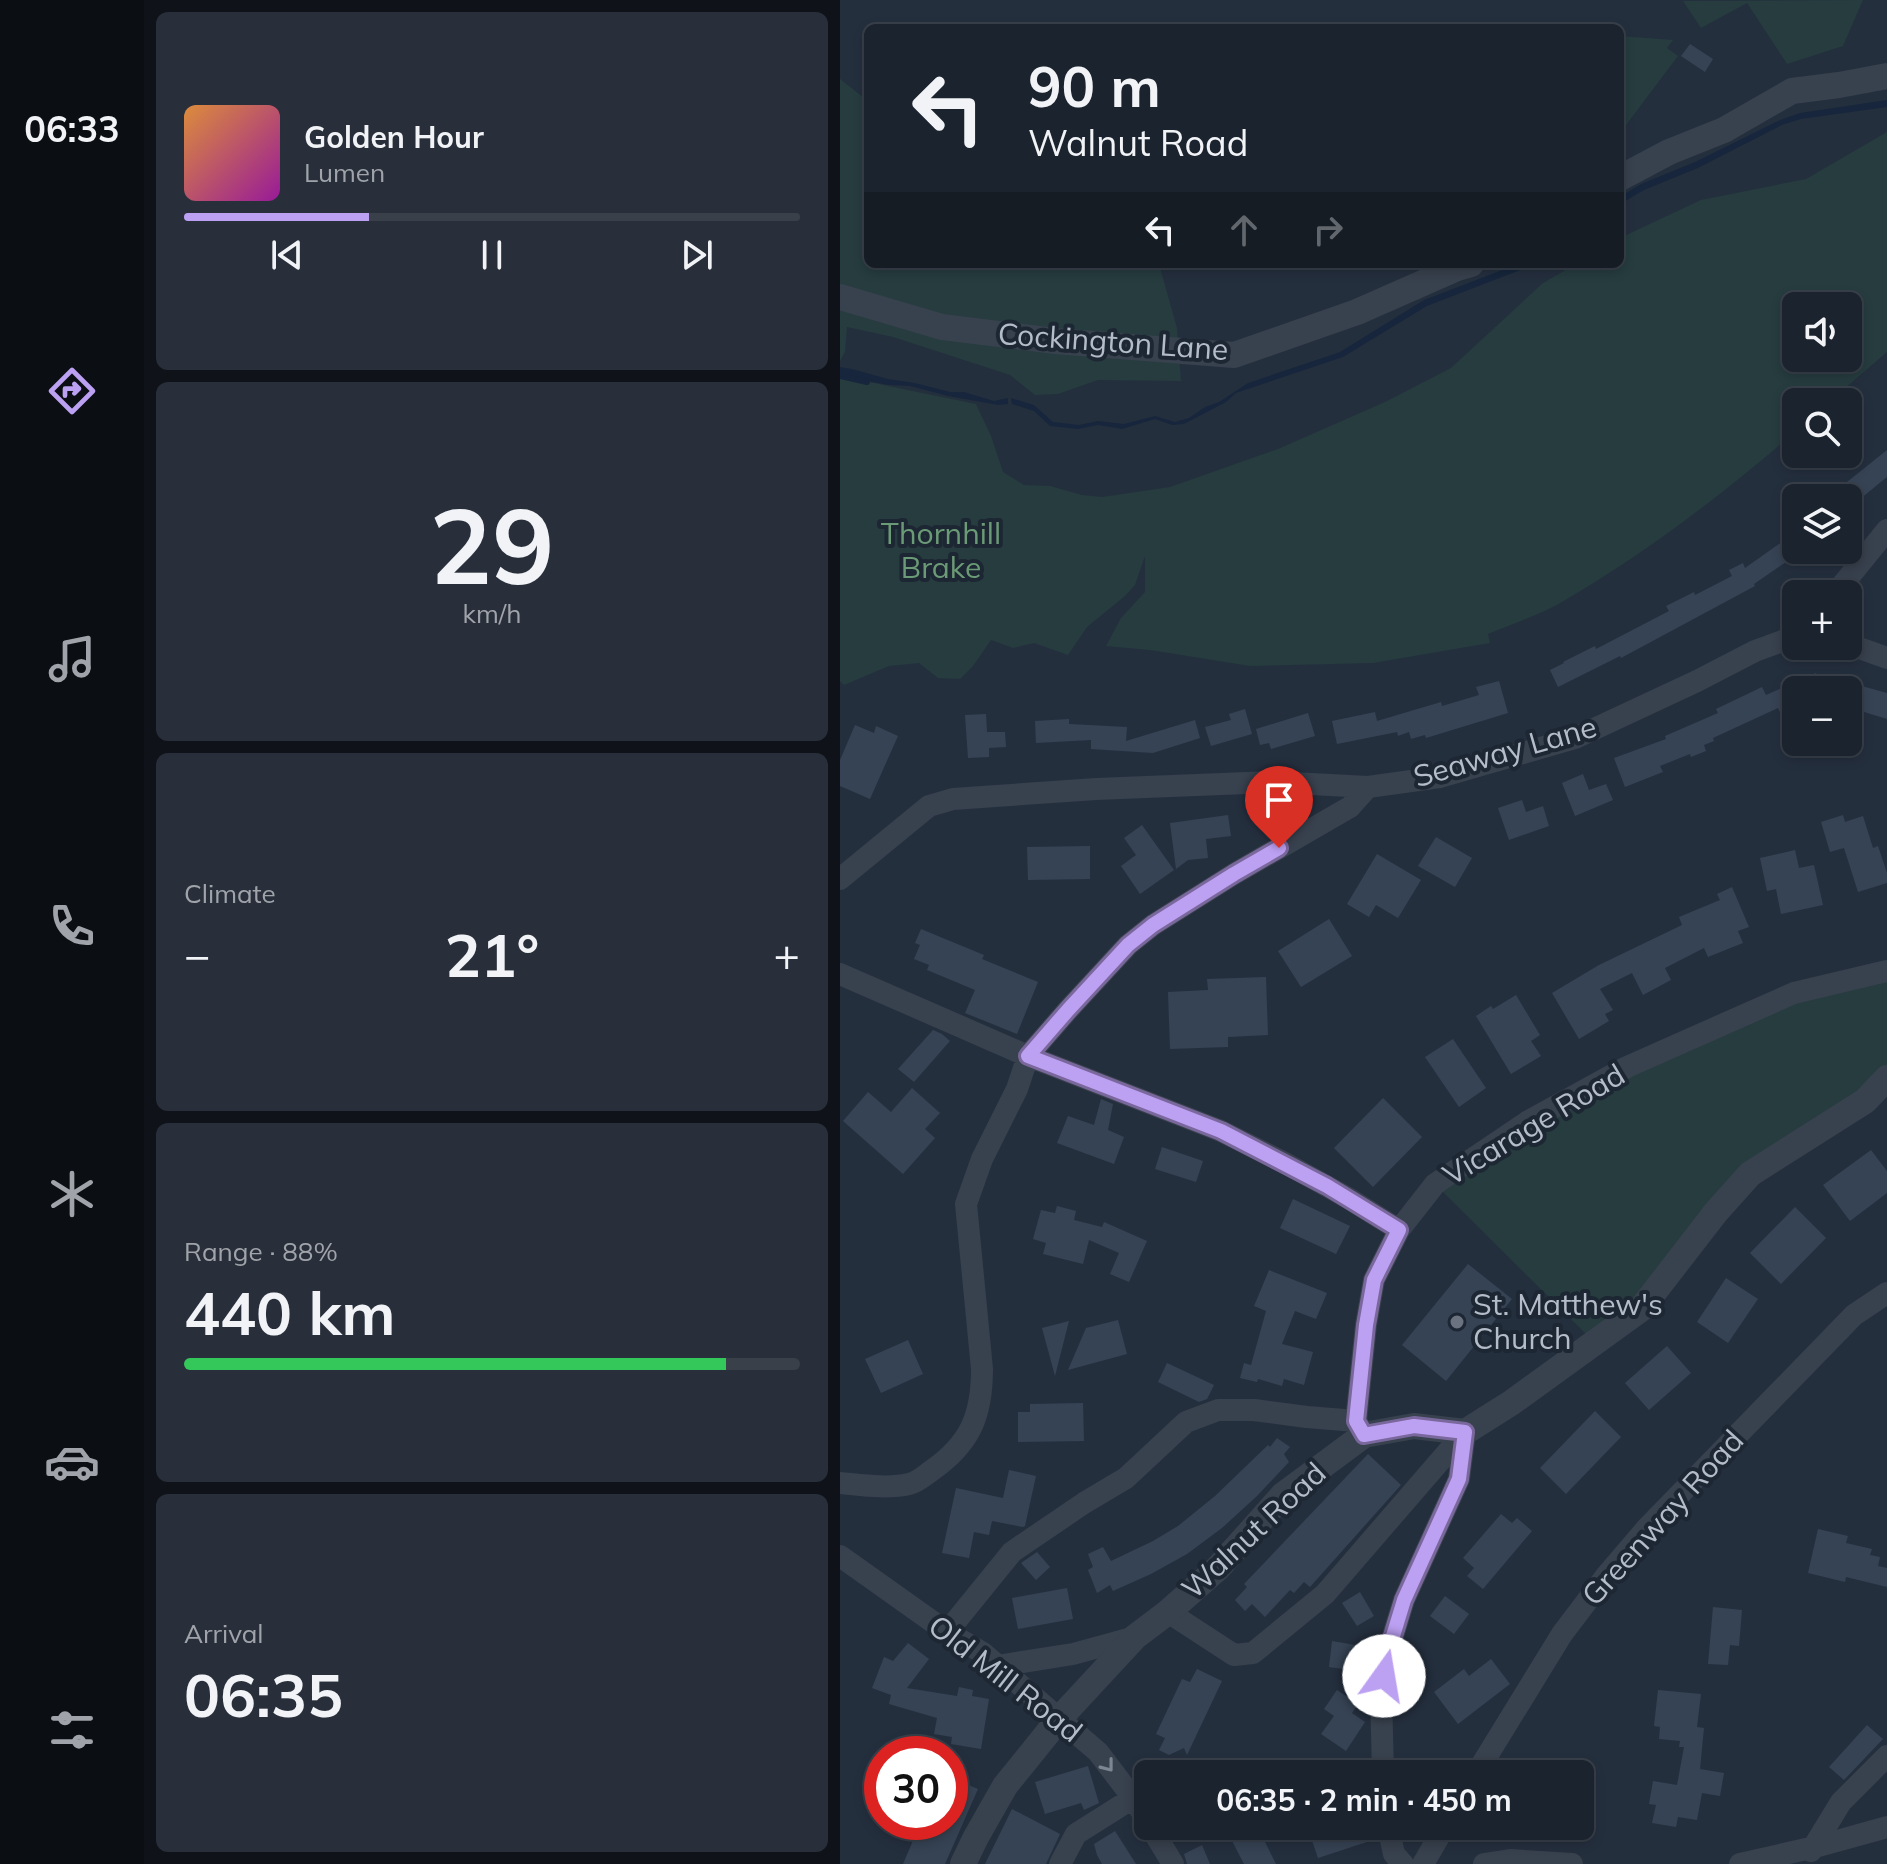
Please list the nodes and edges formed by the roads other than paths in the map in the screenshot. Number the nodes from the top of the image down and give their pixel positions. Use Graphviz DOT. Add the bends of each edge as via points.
graph roads {
  1 [pos="1887,76"];
  2 [pos="1624,176"];
  3 [pos="1457,268"];
  4 [pos="840,297"];
  5 [pos="1887,530"];
  6 [pos="1846,580"];
  7 [pos="1782,641"];
  8 [pos="1862,649"];
  9 [pos="1887,658"];
  10 [pos="1368,787"];
  11 [pos="840,879"];
  12 [pos="1887,971"];
  13 [pos="840,974"];
  14 [pos="1028,1056"];
  15 [pos="1887,1078"];
  16 [pos="1399,1230"];
  17 [pos="1887,1293"];
  18 [pos="1360,1428"];
  19 [pos="1465,1432"];
  20 [pos="840,1483"];
  21 [pos="840,1556"];
  22 [pos="1168,1612"];
  23 [pos="947,1632"];
  24 [pos="1135,1637"];
  25 [pos="997,1666"];
  26 [pos="1059,1719"];
  27 [pos="1887,1756"];
  28 [pos="1383,1760"];
  29 [pos="1485,1760"];
  30 [pos="1133,1798"];
  31 [pos="1887,1827"];
  32 [pos="1159,1840"];
  33 [pos="1391,1840"];
  34 [pos="1437,1840"];
  35 [pos="1807,1856"];
  36 [pos="963,1864"];
  37 [pos="1060,1864"];
  38 [pos="1173,1864"];
  39 [pos="1403,1864"];
  40 [pos="1423,1864"];
  41 [pos="1484,1864"];
  42 [pos="1572,1864"];
  43 [pos="1740,1864"];
  1 -- 2 [label="street" via="1792,91 1724,130"];
  3 -- 4 [label="street, Cockington Lane" via="1357,312 1234,355 942,327"];
  5 -- 6 [label="street"];
  7 -- 10 [label="street, Seaway Lane" via="1575,738 1440,777"];
  8 -- 9 [label="street"];
  10 -- 11 [label="street, Seaway Lane" via="1273,782 953,799 929,806"];
  10 -- 14 [label="street" via="1350,807 1153,925 1128,945"];
  12 -- 16 [label="street, Vicarage Road" via="1794,993 1627,1067 1527,1122 1435,1184"];
  13 -- 14 [label="street"];
  14 -- 16 [label="street" via="1221,1131"];
  14 -- 20 [label="street" via="966,1204 982,1369 975,1419 962,1446 914,1483"];
  15 -- 19 [label="street" via="1865,1101 1750,1174 1641,1309"];
  16 -- 18 [label="street, Vicarage Road" via="1374,1280"];
  17 -- 29 [label="street, Greenway Road" via="1854,1315 1646,1529 1562,1634"];
  18 -- 19 [label="street, Walnut Road" via="1414,1426"];
  18 -- 22 [label="street, Walnut Road" via="1283,1495 1218,1568"];
  18 -- 23 [label="street" via="1254,1410 1218,1410 1186,1422 1126,1478 1012,1552"];
  19 -- 22 [label="street" via="1325,1594 1253,1653 1234,1655"];
  19 -- 28 [label="street" via="1459,1479 1404,1600 1386,1659"];
  21 -- 23 [label="street, Old Mill Road"];
  22 -- 24 [label="street, Walnut Road"];
  23 -- 25 [label="street, Old Mill Road"];
  24 -- 25 [label="street, Walnut Road"];
  24 -- 26 [label="street, Walnut Road"];
  25 -- 26 [label="street, Old Mill Road"];
  26 -- 30 [label="street, Old Mill Road, one-way" via="1098,1752"];
  26 -- 36 [label="street, Walnut Road" via="1005,1786"];
  27 -- 35 [label="street" via="1841,1802"];
  30 -- 37 [label="street" via="1076,1834"];
  31 -- 35 [label="street"];
  32 -- 38 [label="street, Old Mill Road"];
  33 -- 39 [label="street"];
  34 -- 40 [label="street"];
  35 -- 43 [label="street"];
  41 -- 42 [label="street"];
}
